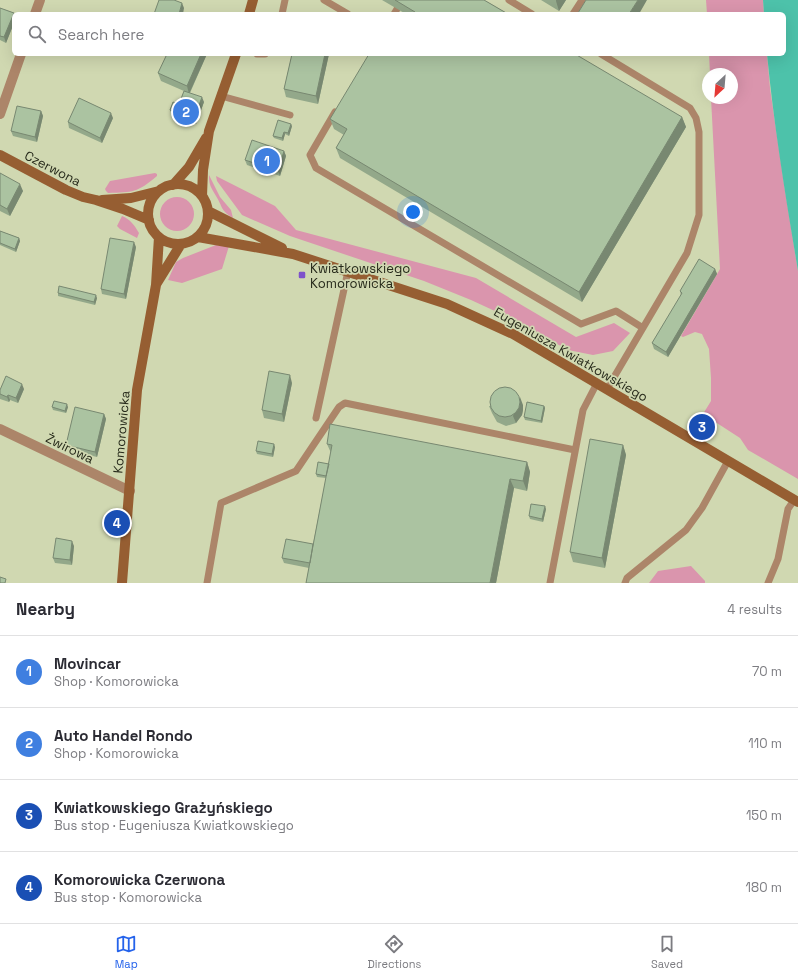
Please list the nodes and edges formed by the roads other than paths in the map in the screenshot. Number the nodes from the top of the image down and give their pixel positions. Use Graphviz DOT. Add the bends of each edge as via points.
graph roads {
  1 [pos="40,0"];
  2 [pos="253,0"];
  3 [pos="285,0"];
  4 [pos="324,0"];
  5 [pos="509,0"];
  6 [pos="582,0"];
  7 [pos="36,12"];
  8 [pos="250,12"];
  9 [pos="282,12"];
  10 [pos="345,12"];
  11 [pos="529,12"];
  12 [pos="574,12"];
  13 [pos="20,56"];
  14 [pos="235,56"];
  15 [pos="604,56"];
  16 [pos="221,96"];
  17 [pos="338,108"];
  18 [pos="0,114"];
  19 [pos="290,115"];
  20 [pos="210,131"];
  21 [pos="0,156"];
  22 [pos="173,185"];
  23 [pos="159,191"];
  24 [pos="202,196"];
  25 [pos="96,200"];
  26 [pos="208,211"];
  27 [pos="149,220"];
  28 [pos="198,236"];
  29 [pos="159,237"];
  30 [pos="182,244"];
  31 [pos="293,254"];
  32 [pos="348,271"];
  33 [pos="156,285"];
  34 [pos="643,328"];
  35 [pos="597,383"];
  36 [pos="607,389"];
  37 [pos="316,418"];
  38 [pos="0,429"];
  39 [pos="575,450"];
  40 [pos="728,461"];
  41 [pos="130,491"];
  42 [pos="796,501"];
  43 [pos="122,583"];
  44 [pos="207,583"];
  45 [pos="550,583"];
  46 [pos="625,583"];
  47 [pos="768,583"];
  1 -- 7 [label="street"];
  2 -- 8 [label="street"];
  3 -- 9 [label="lane"];
  4 -- 10 [label="lane"];
  5 -- 11 [label="lane"];
  6 -- 12 [label="lane"];
  13 -- 18 [label="street"];
  14 -- 16 [label="street"];
  15 -- 34 [label="lane" via="690,108 696,118 699,132 699,215 687,254"];
  16 -- 19 [label="lane"];
  16 -- 20 [label="street"];
  17 -- 34 [label="lane" via="310,155 316,168 581,324 616,311"];
  20 -- 22 [label="street" via="189,167"];
  20 -- 24 [label="street" via="203,170"];
  21 -- 25 [label="street, Czerwona" via="66,190"];
  22 -- 23 [label="street"];
  22 -- 24 [label="street" via="189,186"];
  23 -- 25 [label="street, Czerwona" via="131,198"];
  23 -- 27 [label="street" via="150,204"];
  24 -- 26 [label="street"];
  25 -- 27 [label="street, Czerwona"];
  26 -- 28 [label="street" via="204,229"];
  26 -- 31 [label="street, Eugeniusza Kwiatkowskiego"];
  27 -- 29 [label="street"];
  28 -- 30 [label="street"];
  28 -- 31 [label="street, Eugeniusza Kwiatkowskiego"];
  29 -- 30 [label="street" via="169,243"];
  29 -- 33 [label="street, Komorowicka"];
  30 -- 33 [label="street, Komorowicka"];
  31 -- 32 [label="street, Eugeniusza Kwiatkowskiego"];
  32 -- 35 [label="street, Eugeniusza Kwiatkowskiego" via="447,304 481,319 513,334"];
  32 -- 37 [label="lane"];
  33 -- 41 [label="street, Komorowicka" via="138,390"];
  34 -- 36 [label="lane"];
  35 -- 36 [label="street, Eugeniusza Kwiatkowskiego"];
  35 -- 39 [label="lane" via="583,410"];
  36 -- 40 [label="street, Eugeniusza Kwiatkowskiego"];
  38 -- 41 [label="street, Żwirowa"];
  39 -- 44 [label="lane" via="345,403 339,407 296,471 221,503"];
  39 -- 45 [label="lane"];
  40 -- 42 [label="street, Eugeniusza Kwiatkowskiego"];
  40 -- 46 [label="lane" via="702,508 686,530 627,578"];
  41 -- 43 [label="street, Komorowicka"];
  42 -- 47 [label="lane" via="788,509 778,559"];
}
